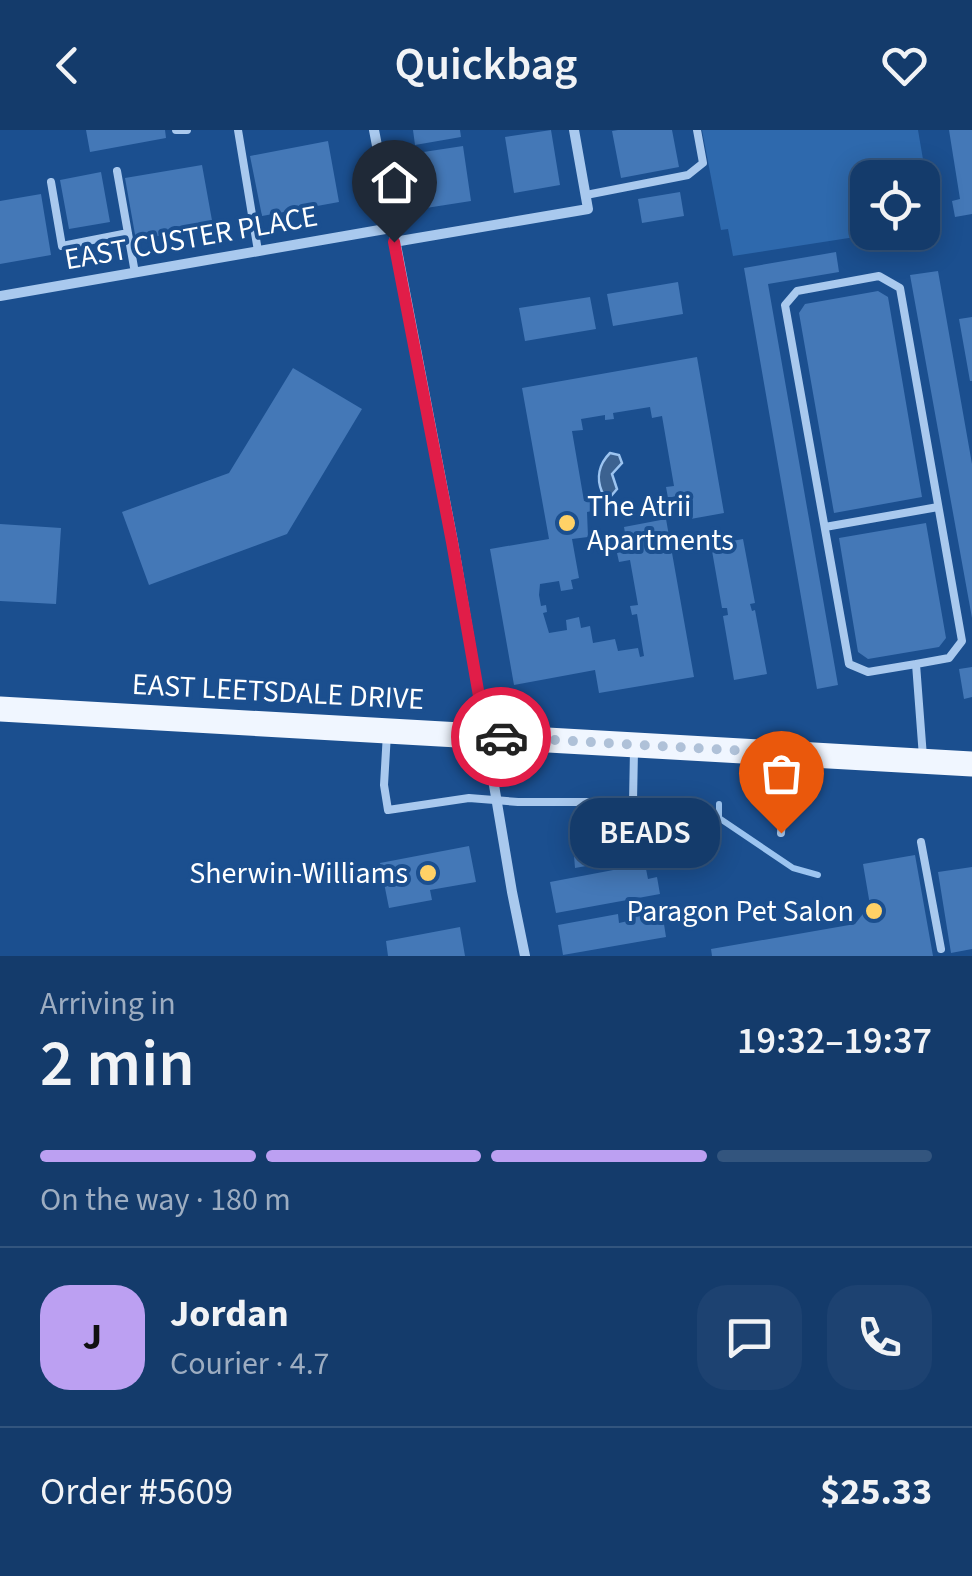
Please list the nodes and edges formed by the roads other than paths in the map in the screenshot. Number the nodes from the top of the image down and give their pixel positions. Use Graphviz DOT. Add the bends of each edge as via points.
graph roads {
  1 [pos="176,130"];
  2 [pos="188,130"];
  3 [pos="238,130"];
  4 [pos="374,130"];
  5 [pos="574,130"];
  6 [pos="697,130"];
  7 [pos="117,170"];
  8 [pos="51,182"];
  9 [pos="586,195"];
  10 [pos="391,228"];
  11 [pos="128,233"];
  12 [pos="394,242"];
  13 [pos="258,251"];
  14 [pos="135,273"];
  15 [pos="0,296"];
  16 [pos="938,507"];
  17 [pos="824,528"];
  18 [pos="916,664"];
  19 [pos="0,709"];
  20 [pos="388,730"];
  21 [pos="486,736"];
  22 [pos="634,745"];
  23 [pos="764,752"];
  24 [pos="924,761"];
  25 [pos="972,764"];
  26 [pos="496,799"];
  27 [pos="781,833"];
  28 [pos="921,842"];
  29 [pos="941,948"];
  30 [pos="525,956"];
  1 -- 2 [label="lane"];
  3 -- 13 [label="lane"];
  4 -- 10 [label="street"];
  5 -- 9 [label="street"];
  6 -- 9 [label="lane" via="703,163 688,176"];
  7 -- 11 [label="lane"];
  8 -- 11 [label="lane" via="62,246"];
  9 -- 12 [label="street" via="588,208"];
  10 -- 12 [label="street"];
  10 -- 13 [label="street, EAST CUSTER PLACE"];
  11 -- 14 [label="lane"];
  12 -- 21 [label="street"];
  13 -- 14 [label="street, EAST CUSTER PLACE"];
  14 -- 15 [label="street, EAST CUSTER PLACE"];
  16 -- 17 [label="lane"];
  16 -- 17 [label="lane" via="900,288 879,276 798,291 785,305"];
  16 -- 18 [label="lane" via="962,641 948,658"];
  17 -- 18 [label="lane" via="848,664 868,672"];
  18 -- 24 [label="lane"];
  19 -- 20 [label="main road, EAST LEETSDALE DRIVE"];
  20 -- 21 [label="main road, EAST LEETSDALE DRIVE"];
  20 -- 26 [label="lane" via="388,810"];
  21 -- 22 [label="main road, EAST LEETSDALE DRIVE"];
  21 -- 26 [label="street"];
  22 -- 23 [label="main road, EAST LEETSDALE DRIVE"];
  22 -- 26 [label="lane" via="633,802"];
  23 -- 24 [label="main road, EAST LEETSDALE DRIVE"];
  23 -- 27 [label="lane" via="784,792"];
  24 -- 25 [label="main road, EAST LEETSDALE DRIVE"];
  26 -- 30 [label="street"];
  28 -- 29 [label="lane"];
}
